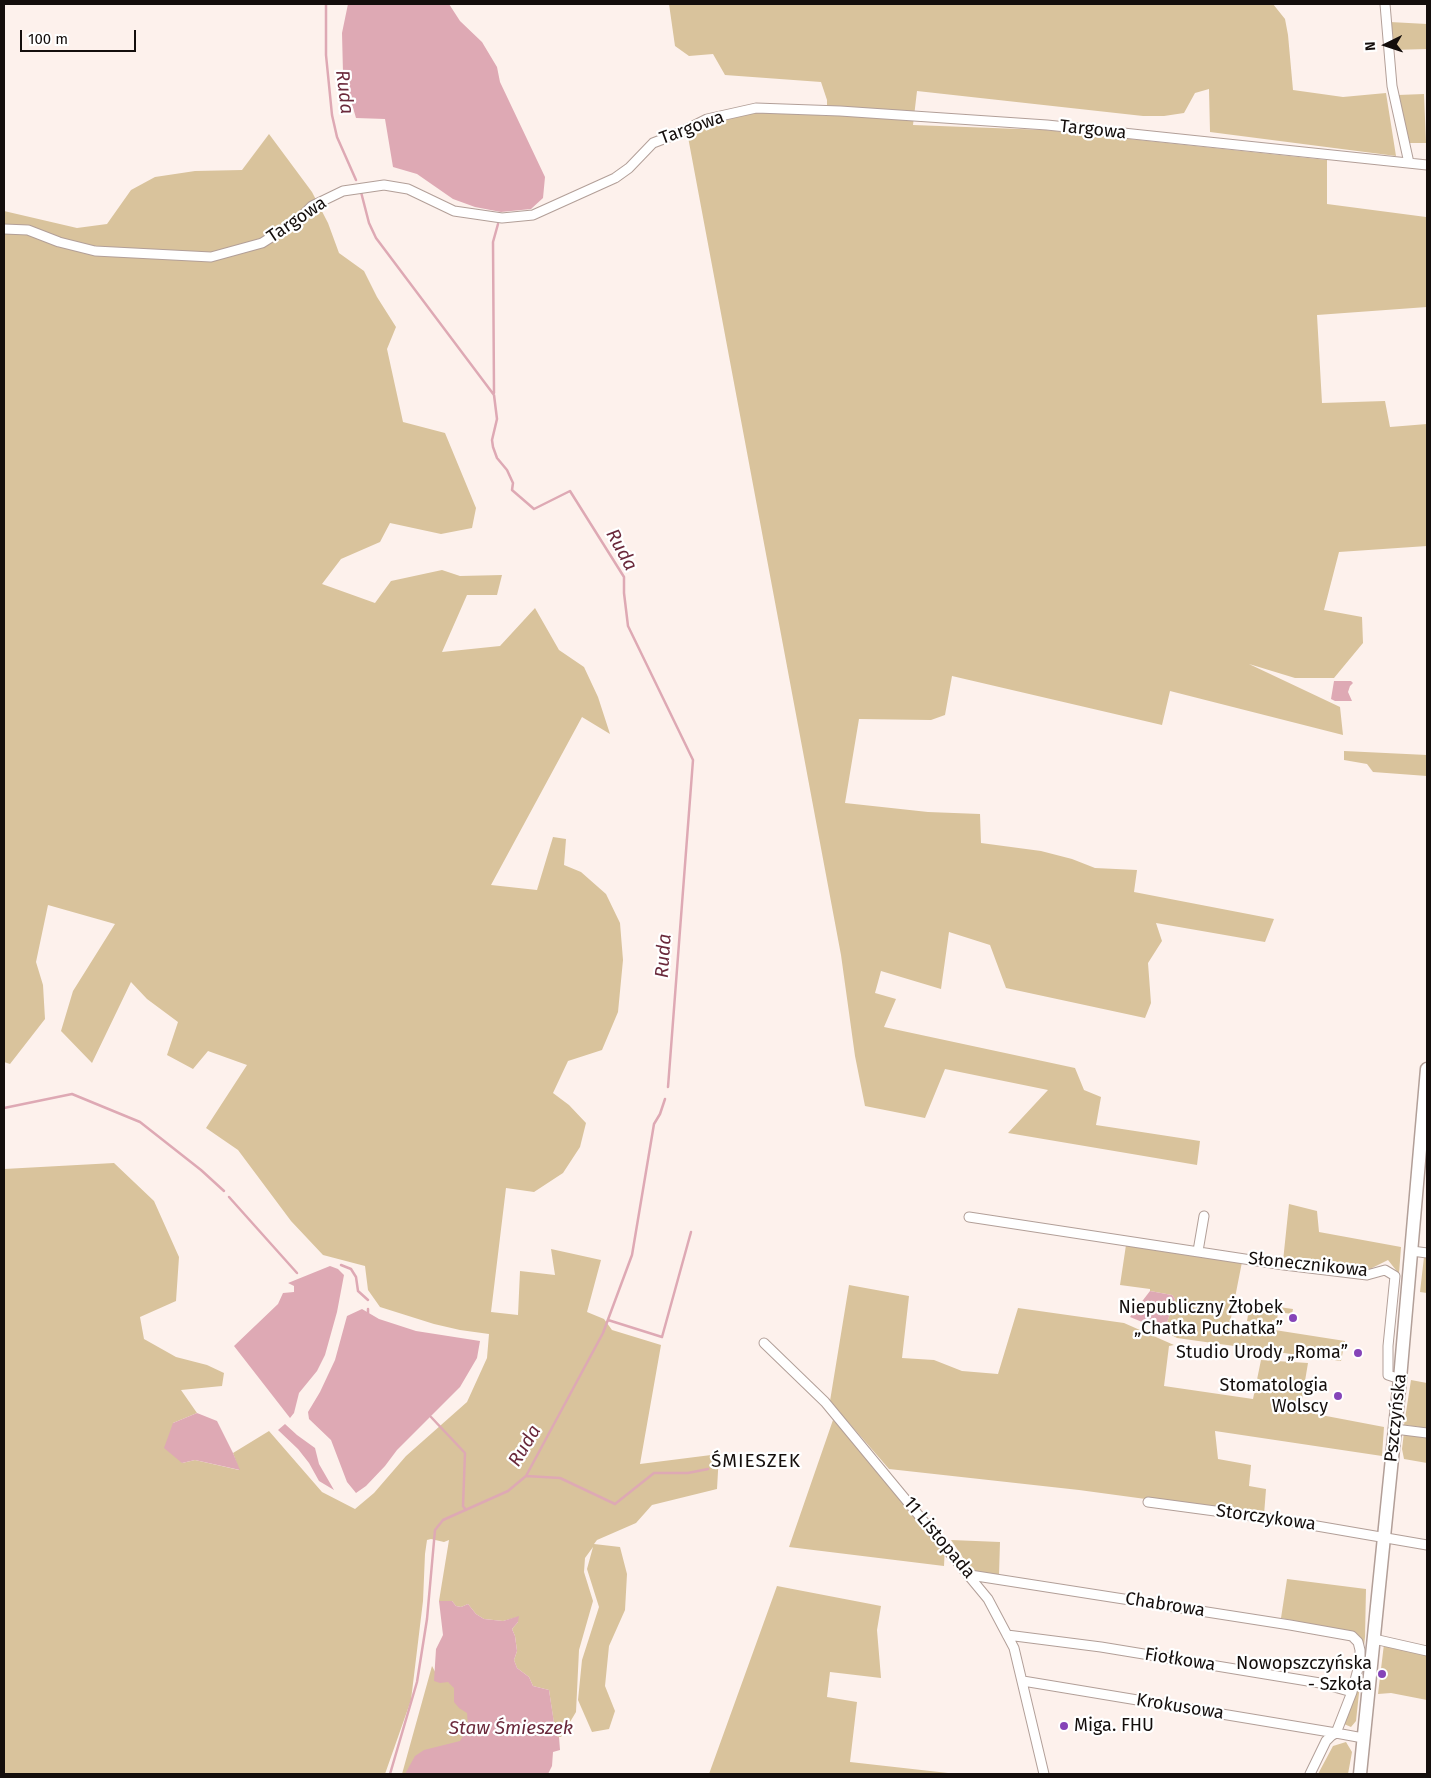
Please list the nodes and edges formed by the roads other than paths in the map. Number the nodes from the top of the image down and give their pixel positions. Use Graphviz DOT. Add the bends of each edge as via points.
graph roads {
  1 [pos="1385,4"];
  2 [pos="1409,163"];
  3 [pos="1427,165"];
  4 [pos="4,229"];
  5 [pos="1427,1069"];
  6 [pos="1204,1216"];
  7 [pos="969,1217"];
  8 [pos="1412,1250"];
  9 [pos="1198,1251"];
  10 [pos="1427,1253"];
  11 [pos="764,1342"];
  12 [pos="1400,1379"];
  13 [pos="1395,1429"];
  14 [pos="1427,1433"];
  15 [pos="1148,1502"];
  16 [pos="1383,1536"];
  17 [pos="1427,1545"];
  18 [pos="970,1575"];
  19 [pos="1007,1635"];
  20 [pos="1374,1639"];
  21 [pos="1427,1651"];
  22 [pos="1023,1682"];
  23 [pos="1352,1692"];
  24 [pos="1336,1732"];
  25 [pos="1363,1738"];
  26 [pos="1044,1774"];
  27 [pos="1310,1774"];
  28 [pos="1360,1774"];
  1 -- 2 [label="street" via="1392,86"];
  2 -- 3 [label="street, Targowa"];
  2 -- 4 [label="street, Targowa" via="1047,125 756,108 707,119 653,143 615,178 533,215 502,218 454,211 408,189 384,185 343,191 312,206 297,221 262,243 212,257 95,251 28,230"];
  5 -- 8 [label="main road, Pszczyńska"];
  6 -- 9 [label="street"];
  7 -- 9 [label="street, Słonecznikowa"];
  8 -- 10 [label="street"];
  8 -- 12 [label="main road, Pszczyńska"];
  9 -- 12 [label="street, Słonecznikowa" via="1368,1275 1385,1270 1395,1276 1388,1375"];
  11 -- 18 [label="street, 11 Listopada" via="825,1402"];
  12 -- 13 [label="main road, Pszczyńska"];
  13 -- 14 [label="street"];
  13 -- 16 [label="main road, Pszczyńska"];
  15 -- 16 [label="street, Storczykowa"];
  16 -- 17 [label="street, Storczykowa"];
  16 -- 20 [label="main road, Pszczyńska"];
  18 -- 19 [label="street, 11 Listopada" via="988,1599"];
  18 -- 23 [label="street, Chabrowa" via="1352,1636 1358,1642 1360,1661"];
  19 -- 22 [label="street, 11 Listopada"];
  19 -- 23 [label="street, Fiołkowa" via="1311,1681"];
  20 -- 21 [label="street"];
  20 -- 25 [label="main road, Pszczyńska"];
  22 -- 24 [label="street, Krokusowa"];
  22 -- 26 [label="street, 11 Listopada"];
  23 -- 24 [label="street"];
  24 -- 25 [label="street"];
  24 -- 27 [label="street" via="1326,1741"];
  25 -- 28 [label="main road, Pszczyńska"];
}
